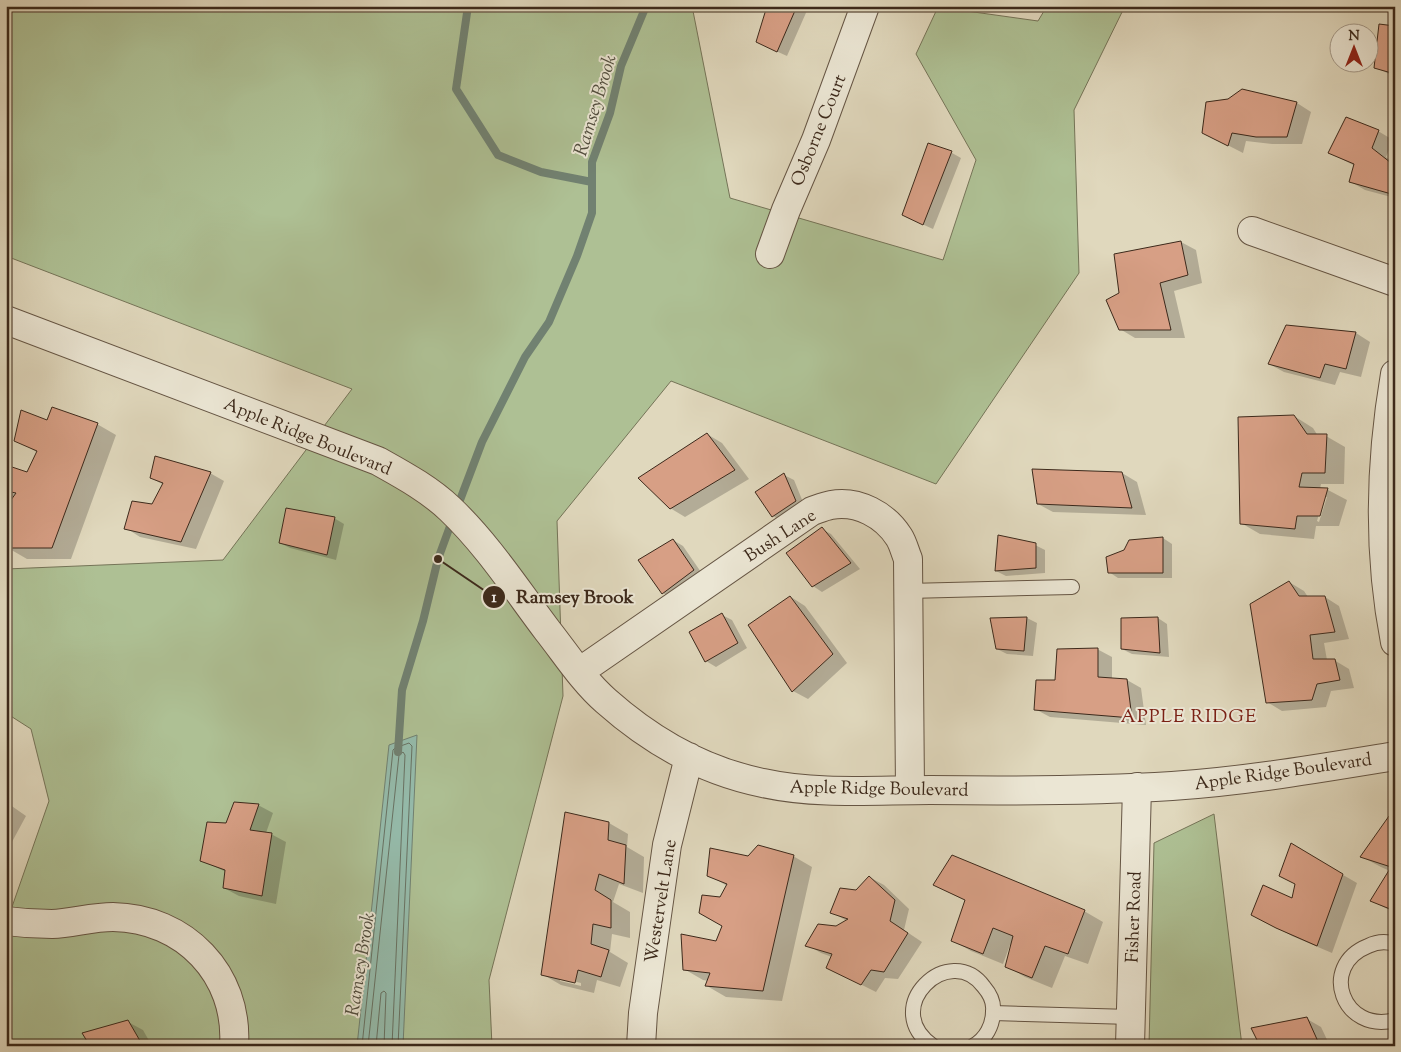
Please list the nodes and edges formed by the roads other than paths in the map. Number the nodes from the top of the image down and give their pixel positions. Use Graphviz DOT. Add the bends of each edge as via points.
graph roads {
  1 [pos="866,6"];
  2 [pos="1252,231"];
  3 [pos="770,254"];
  4 [pos="1395,282"];
  5 [pos="6,320"];
  6 [pos="1395,374"];
  7 [pos="1389,493"];
  8 [pos="1072,587"];
  9 [pos="908,590"];
  10 [pos="1395,642"];
  11 [pos="579,672"];
  12 [pos="1395,756"];
  13 [pos="689,757"];
  14 [pos="1137,787"];
  15 [pos="910,790"];
  16 [pos="6,921"];
  17 [pos="1395,944"];
  18 [pos="993,1013"];
  19 [pos="1131,1017"];
  20 [pos="1395,1020"];
  21 [pos="234,1046"];
  22 [pos="641,1046"];
  23 [pos="933,1046"];
  24 [pos="973,1046"];
  25 [pos="1130,1046"];
  1 -- 3 [label="street, Osborne Court"];
  2 -- 4 [label="street"];
  5 -- 11 [label="street, Apple Ridge Boulevard" via="378,460 416,482 449,508 478,539"];
  6 -- 7 [label="street" via="1389,409"];
  7 -- 10 [label="street" via="1384,554"];
  8 -- 9 [label="lane"];
  9 -- 11 [label="street, Bush Lane" via="908,559 900,538 887,522 871,511 852,505 832,505 812,511"];
  9 -- 15 [label="street, Bush Lane"];
  11 -- 13 [label="street, Apple Ridge Boulevard" via="604,699 639,728"];
  12 -- 14 [label="street, Apple Ridge Boulevard" via="1262,777"];
  13 -- 15 [label="street, Apple Ridge Boulevard" via="714,769 763,783 813,790"];
  13 -- 22 [label="street, Westervelt Lane" via="667,845"];
  14 -- 15 [label="street, Apple Ridge Boulevard" via="1074,791"];
  14 -- 19 [label="street, Fisher Road"];
  16 -- 21 [label="street" via="51,924 112,917 137,919 163,927 188,942 222,981 231,1005"];
  17 -- 20 [label="lane" via="1376,943 1360,949 1348,959 1342,974 1341,990 1346,1004 1356,1014 1370,1021"];
  18 -- 19 [label="lane"];
  18 -- 23 [label="lane" via="989,994 974,976 949,971 935,975 916,995 913,1010 915,1025 923,1039"];
  18 -- 24 [label="lane" via="986,1035"];
  19 -- 25 [label="street, Fisher Road"];
}
